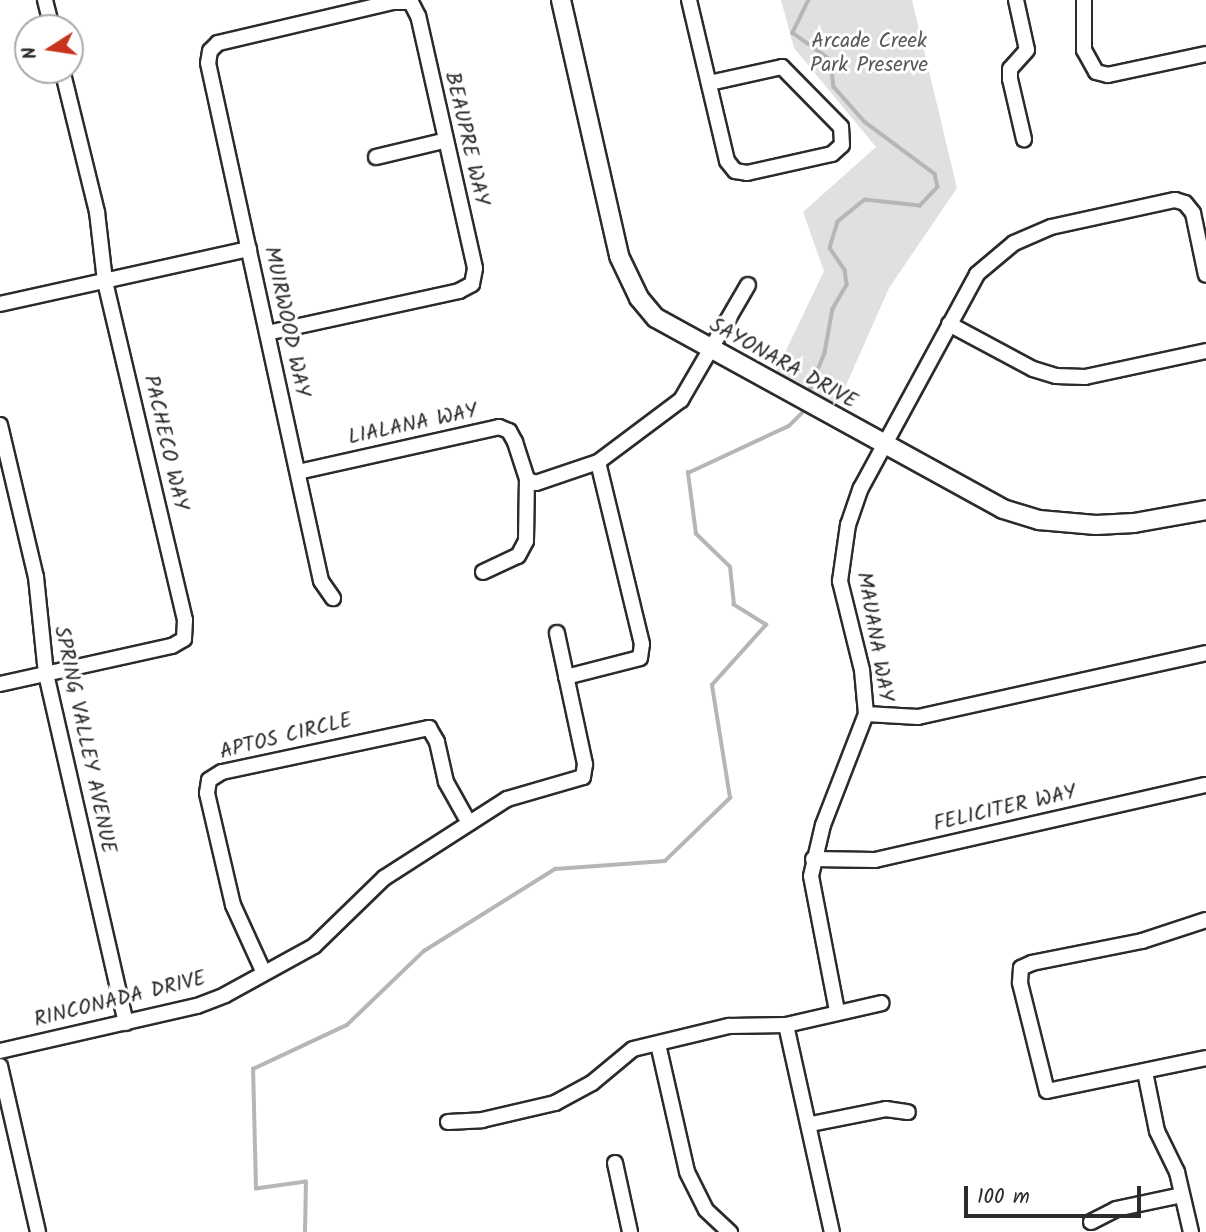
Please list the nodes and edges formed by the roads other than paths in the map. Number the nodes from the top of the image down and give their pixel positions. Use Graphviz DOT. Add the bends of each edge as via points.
graph roads {
  1 [pos="561,0"];
  2 [pos="689,0"];
  3 [pos="1016,0"];
  4 [pos="1084,0"];
  5 [pos="210,51"];
  6 [pos="1206,54"];
  7 [pos="709,83"];
  8 [pos="65,84"];
  9 [pos="1024,139"];
  10 [pos="443,141"];
  11 [pos="376,157"];
  12 [pos="249,249"];
  13 [pos="1206,275"];
  14 [pos="105,281"];
  15 [pos="748,285"];
  16 [pos="0,304"];
  17 [pos="949,324"];
  18 [pos="267,333"];
  19 [pos="1206,351"];
  20 [pos="712,352"];
  21 [pos="0,425"];
  22 [pos="883,446"];
  23 [pos="597,462"];
  24 [pos="298,472"];
  25 [pos="527,480"];
  26 [pos="1206,510"];
  27 [pos="483,572"];
  28 [pos="333,598"];
  29 [pos="557,633"];
  30 [pos="1206,653"];
  31 [pos="46,674"];
  32 [pos="566,677"];
  33 [pos="0,684"];
  34 [pos="866,715"];
  35 [pos="1206,785"];
  36 [pos="469,823"];
  37 [pos="813,859"];
  38 [pos="1206,920"];
  39 [pos="264,973"];
  40 [pos="882,1003"];
  41 [pos="837,1011"];
  42 [pos="126,1023"];
  43 [pos="786,1025"];
  44 [pos="658,1044"];
  45 [pos="0,1051"];
  46 [pos="1206,1058"];
  47 [pos="0,1066"];
  48 [pos="1145,1072"];
  49 [pos="908,1112"];
  50 [pos="448,1122"];
  51 [pos="811,1124"];
  52 [pos="615,1163"];
  53 [pos="1182,1195"];
  54 [pos="1091,1222"];
  55 [pos="38,1232"];
  56 [pos="631,1232"];
  57 [pos="730,1232"];
  58 [pos="832,1232"];
  59 [pos="1191,1232"];
  1 -- 20 [label="street, SAYONARA DRIVE" via="626,276 656,318"];
  2 -- 7 [label="street"];
  3 -- 9 [label="street" via="1027,50 1026,57 1010,69 1010,79"];
  4 -- 6 [label="street" via="1084,50 1097,72 1108,75"];
  5 -- 10 [label="street, BEAUPRE WAY" via="219,43 393,2 411,2 418,16"];
  5 -- 12 [label="street, MUIRWOOD WAY" via="208,62"];
  7 -- 7 [label="street" via="727,161 735,171 747,173 838,151 844,133 782,66"];
  8 -- 14 [label="street, PACHECO WAY" via="97,212"];
  10 -- 11 [label="street"];
  10 -- 18 [label="street, BEAUPRE WAY" via="475,268 472,284 459,291"];
  12 -- 14 [label="street"];
  12 -- 18 [label="street, MUIRWOOD WAY"];
  13 -- 17 [label="street, MAUANA WAY" via="1193,213 1175,200 1028,234 977,274"];
  14 -- 16 [label="street"];
  14 -- 31 [label="street, PACHECO WAY" via="185,620 184,639"];
  15 -- 20 [label="street"];
  17 -- 19 [label="street" via="1033,369 1056,376 1085,377"];
  17 -- 22 [label="street, MAUANA WAY"];
  18 -- 24 [label="street, MUIRWOOD WAY"];
  20 -- 22 [label="street, SAYONARA DRIVE"];
  20 -- 23 [label="street" via="681,400"];
  21 -- 31 [label="street, SPRING VALLEY AVENUE" via="36,577 38,631"];
  22 -- 26 [label="street, SAYONARA DRIVE" via="1003,509 1039,520 1134,523"];
  22 -- 34 [label="street, MAUANA WAY" via="848,526 840,581 862,670"];
  23 -- 25 [label="street" via="536,483"];
  23 -- 32 [label="street" via="642,644 640,658"];
  24 -- 25 [label="street, LIALANA WAY" via="499,427 509,431 515,442"];
  24 -- 28 [label="street, MUIRWOOD WAY" via="321,581"];
  25 -- 27 [label="street" via="526,541 518,556"];
  29 -- 32 [label="street, RINCONADA DRIVE"];
  30 -- 34 [label="street" via="918,717"];
  31 -- 33 [label="street, PACHECO WAY"];
  31 -- 42 [label="street, SPRING VALLEY AVENUE"];
  32 -- 36 [label="street, RINCONADA DRIVE" via="585,764 583,777 507,799"];
  34 -- 37 [label="street, MAUANA WAY"];
  35 -- 37 [label="street, FELICITER WAY" via="876,860"];
  36 -- 39 [label="street, RINCONADA DRIVE" via="384,878 314,946"];
  36 -- 39 [label="street, APTOS CIRCLE" via="446,782 429,728 222,772 209,780 233,905"];
  37 -- 41 [label="street, MAUANA WAY" via="811,892"];
  38 -- 48 [label="street" via="1021,968 1047,1091"];
  39 -- 42 [label="street, RINCONADA DRIVE" via="197,1006"];
  40 -- 41 [label="street"];
  41 -- 43 [label="street"];
  42 -- 45 [label="street, RINCONADA DRIVE"];
  43 -- 44 [label="street" via="729,1026"];
  43 -- 51 [label="street"];
  44 -- 50 [label="street" via="633,1049 592,1083 555,1103"];
  44 -- 57 [label="street" via="687,1172 706,1210"];
  46 -- 48 [label="street"];
  47 -- 55 [label="street"];
  48 -- 53 [label="street" via="1157,1130"];
  49 -- 51 [label="street" via="887,1110"];
  51 -- 58 [label="street"];
  52 -- 56 [label="street"];
  53 -- 54 [label="street" via="1116,1209"];
  53 -- 59 [label="street"];
}
